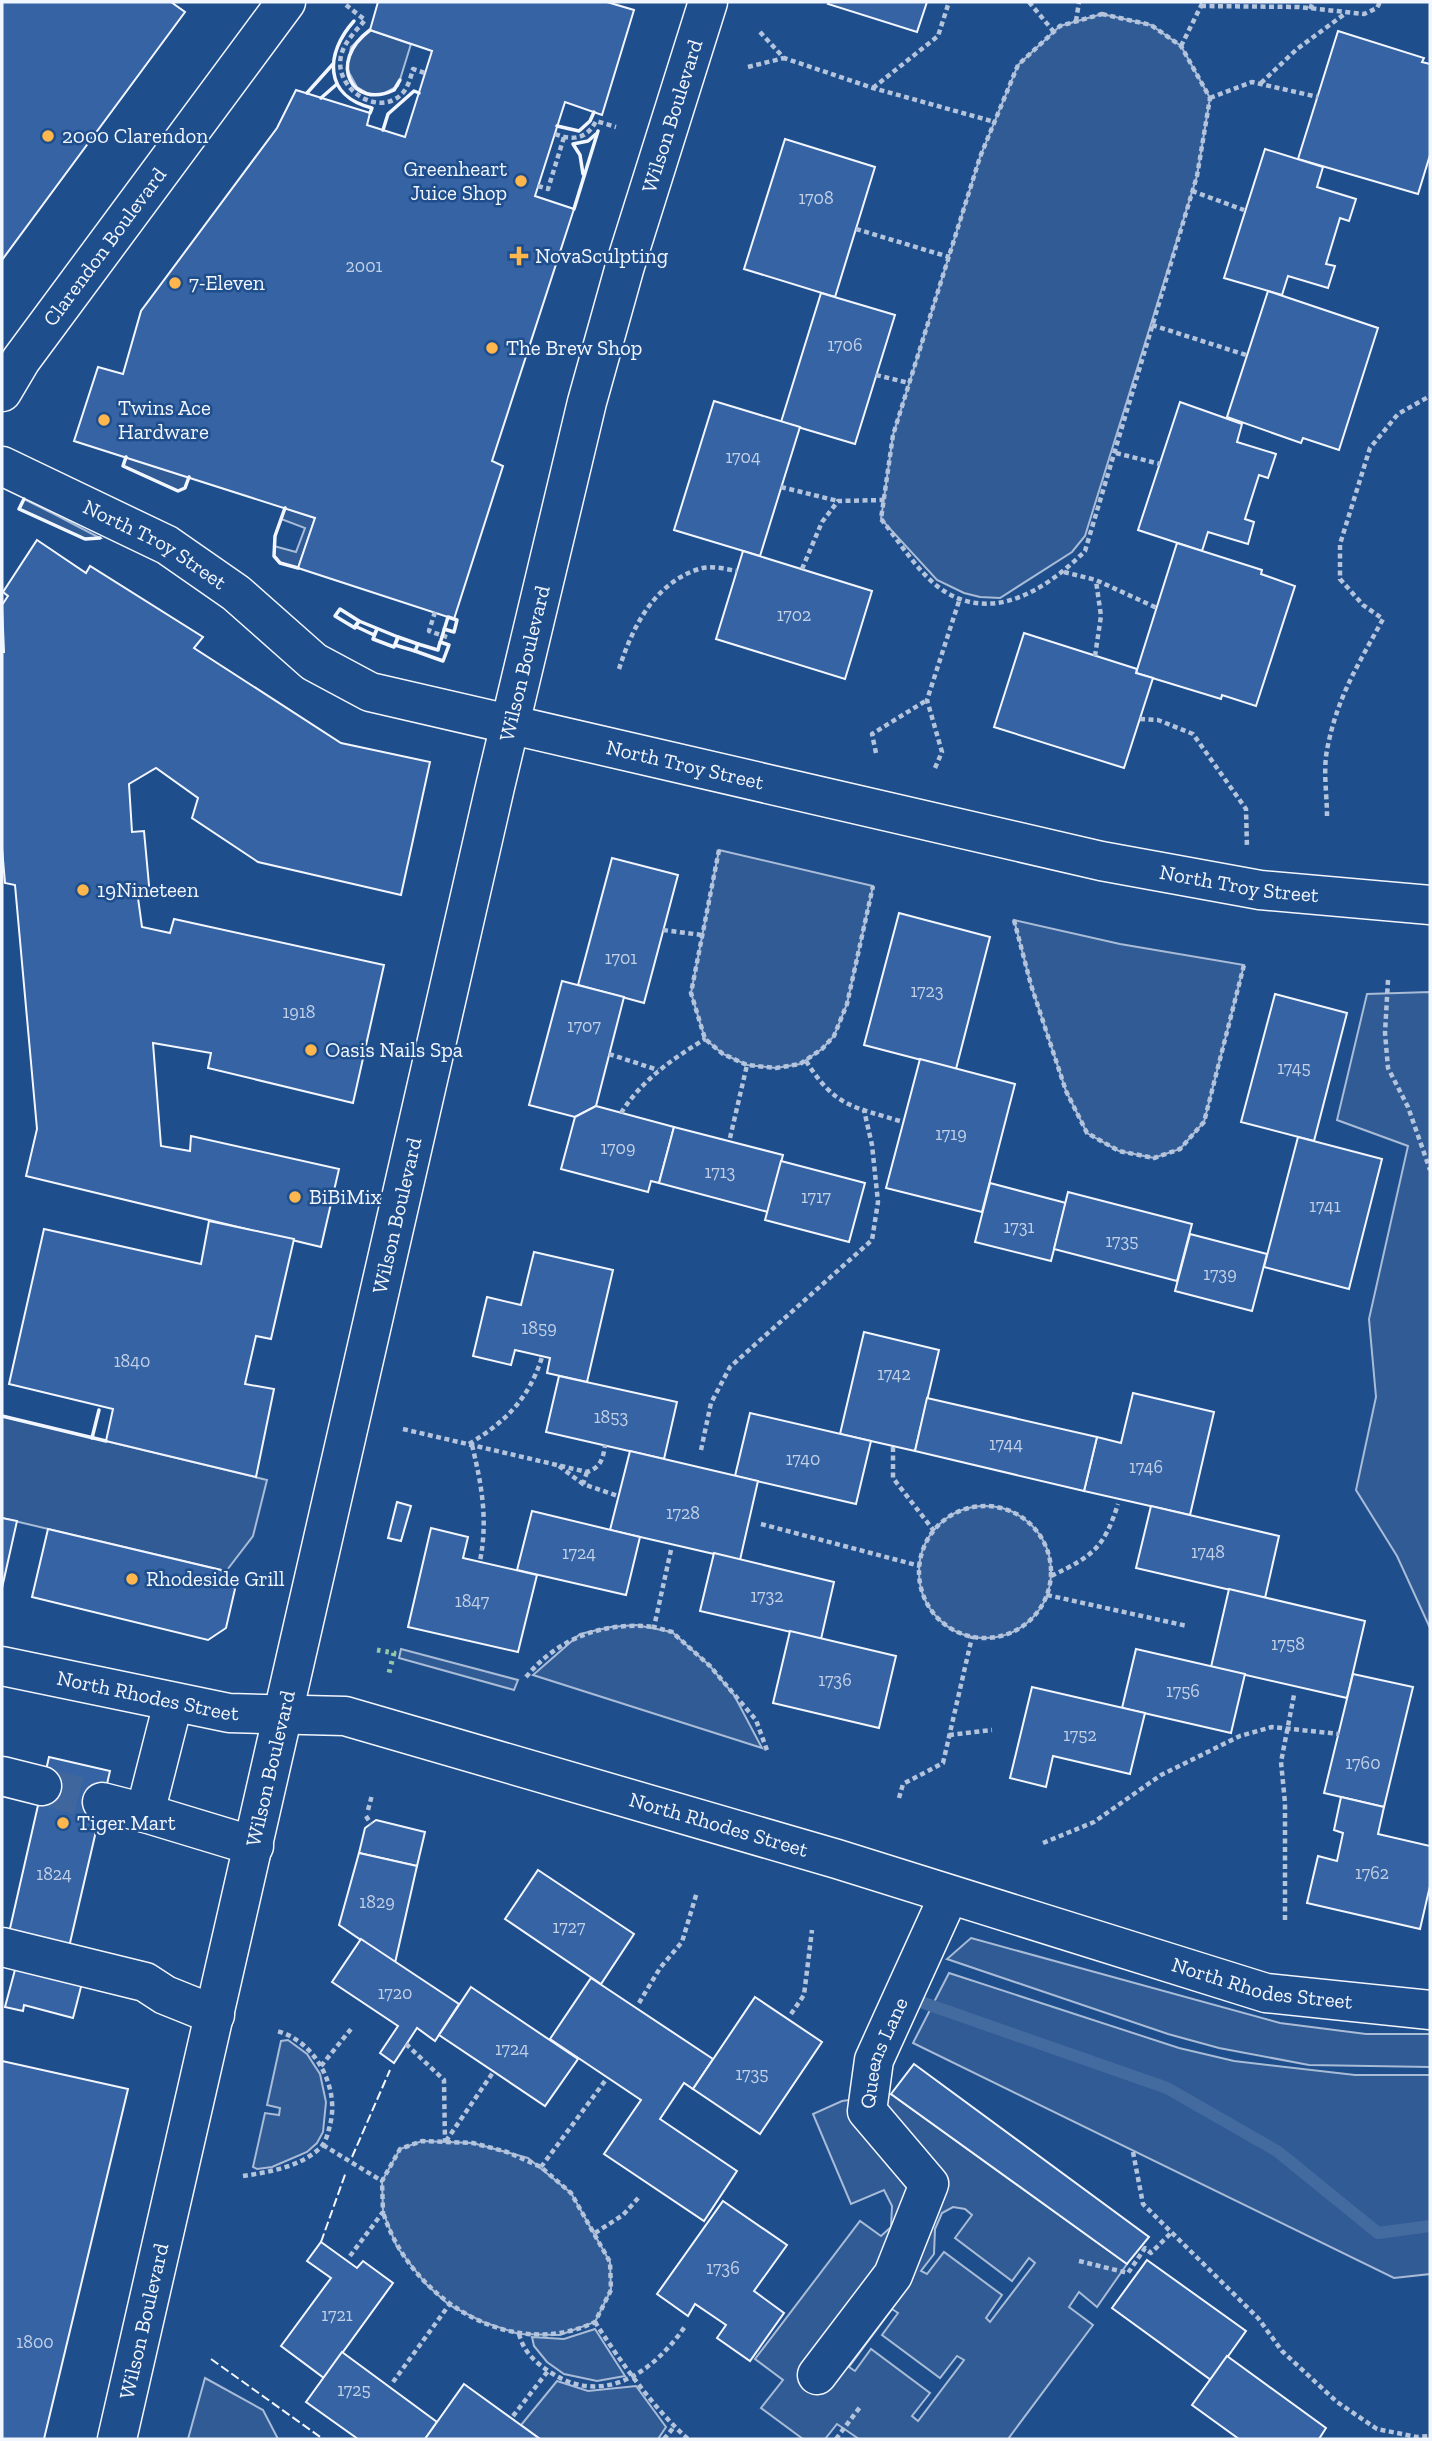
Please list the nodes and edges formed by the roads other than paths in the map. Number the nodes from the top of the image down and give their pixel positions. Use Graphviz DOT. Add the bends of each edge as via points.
graph roads {
  1 [pos="286,2"];
  2 [pos="708,2"];
  3 [pos="2,392"];
  4 [pos="2,466"];
  5 [pos="511,724"];
  6 [pos="1430,905"];
  7 [pos="2,1668"];
  8 [pos="173,1703"];
  9 [pos="283,1715"];
  10 [pos="2,1776"];
  11 [pos="41,1786"];
  12 [pos="102,1802"];
  13 [pos="145,1813"];
  14 [pos="254,1846"];
  15 [pos="949,1895"];
  16 [pos="2,1947"];
  17 [pos="1430,2010"];
  18 [pos="215,2015"];
  19 [pos="817,2375"];
  20 [pos="117,2439"];
  1 -- 3 [label="street, Clarendon Boulevard"];
  2 -- 5 [label="street, Wilson Boulevard" via="587,402"];
  4 -- 5 [label="street, North Troy Street" via="174,549 236,593 296,649 342,679 370,691"];
  5 -- 6 [label="street, North Troy Street" via="1101,861 1248,887"];
  5 -- 9 [label="street, Wilson Boulevard"];
  7 -- 8 [label="street, North Rhodes Street"];
  8 -- 9 [label="street, North Rhodes Street" via="229,1713"];
  8 -- 13 [label="street"];
  9 -- 14 [label="street, Wilson Boulevard"];
  9 -- 15 [label="street, North Rhodes Street" via="345,1716"];
  10 -- 11 [label="street"];
  12 -- 13 [label="street"];
  13 -- 14 [label="street"];
  14 -- 18 [label="street, Wilson Boulevard"];
  15 -- 17 [label="street, North Rhodes Street" via="1266,1993"];
  15 -- 19 [label="street, Queens Lane" via="873,2060 867,2111 929,2184 893,2275"];
  16 -- 18 [label="street" via="145,1982"];
  18 -- 20 [label="street, Wilson Boulevard"];
}
